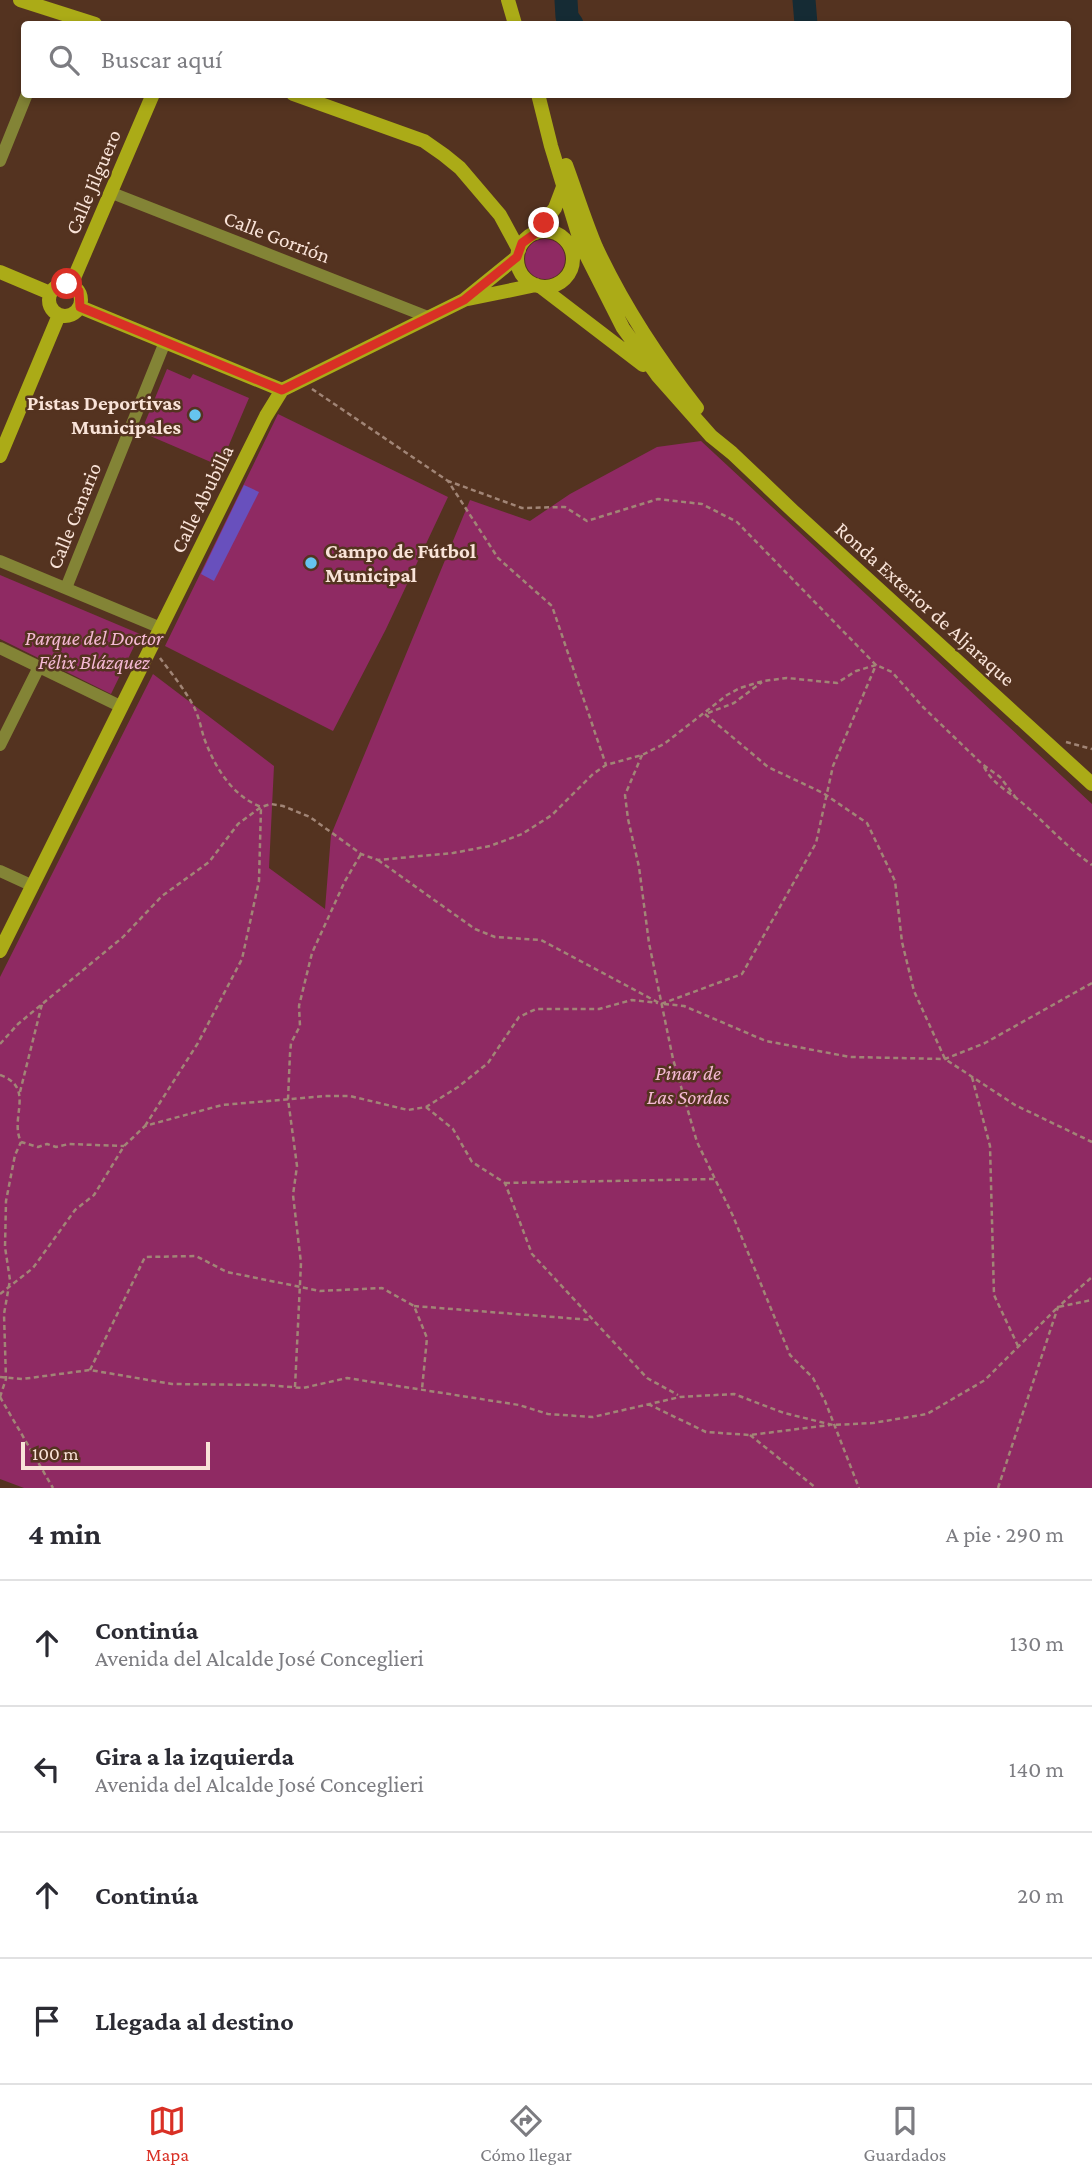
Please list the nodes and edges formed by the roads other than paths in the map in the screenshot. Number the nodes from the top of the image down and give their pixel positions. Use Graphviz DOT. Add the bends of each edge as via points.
graph roads {
  1 [pos="20,0"];
  2 [pos="508,0"];
  3 [pos="86,21"];
  4 [pos="515,21"];
  5 [pos="25,98"];
  6 [pos="151,98"];
  7 [pos="304,98"];
  8 [pos="539,98"];
  9 [pos="547,120"];
  10 [pos="0,161"];
  11 [pos="563,187"];
  12 [pos="112,193"];
  13 [pos="584,213"];
  14 [pos="500,215"];
  15 [pos="535,233"];
  16 [pos="577,248"];
  17 [pos="518,253"];
  18 [pos="0,272"];
  19 [pos="71,285"];
  20 [pos="539,286"];
  21 [pos="50,293"];
  22 [pos="619,294"];
  23 [pos="464,300"];
  24 [pos="80,307"];
  25 [pos="58,315"];
  26 [pos="428,317"];
  27 [pos="165,342"];
  28 [pos="657,375"];
  29 [pos="282,390"];
  30 [pos="732,453"];
  31 [pos="0,456"];
  32 [pos="0,561"];
  33 [pos="65,588"];
  34 [pos="161,628"];
  35 [pos="0,648"];
  36 [pos="39,667"];
  37 [pos="122,708"];
  38 [pos="0,745"];
  39 [pos="1092,784"];
  40 [pos="0,871"];
  41 [pos="33,886"];
  42 [pos="0,951"];
  1 -- 3 [label="street"];
  2 -- 4 [label="street"];
  5 -- 10 [label="street"];
  6 -- 12 [label="street, Calle Jilguero"];
  7 -- 14 [label="street" via="424,141 460,168"];
  8 -- 9 [label="street, Ronda Exterior de Aljaraque"];
  9 -- 11 [label="street, Ronda Exterior de Aljaraque"];
  9 -- 13 [label="street, Ronda Exterior de Aljaraque"];
  11 -- 15 [label="street" via="555,208"];
  11 -- 16 [label="street, Ronda Exterior de Aljaraque"];
  12 -- 19 [label="street, Calle Jilguero"];
  12 -- 26 [label="street, Calle Gorrión"];
  13 -- 16 [label="street" via="584,243"];
  13 -- 22 [label="street, Ronda Exterior de Aljaraque"];
  14 -- 15 [label="street"];
  14 -- 17 [label="street"];
  15 -- 16 [label="street" via="553,232"];
  15 -- 17 [label="street"];
  16 -- 20 [label="street" via="565,279"];
  16 -- 22 [label="street" via="593,257 605,283"];
  16 -- 28 [label="street, Ronda Exterior de Aljaraque"];
  17 -- 20 [label="street" via="522,274"];
  17 -- 23 [label="street"];
  18 -- 21 [label="street"];
  19 -- 21 [label="street" via="59,285"];
  19 -- 24 [label="street" via="79,291"];
  20 -- 23 [label="street"];
  20 -- 28 [label="street"];
  21 -- 25 [label="street" via="51,308"];
  22 -- 30 [label="street, Ronda Exterior de Aljaraque" via="667,370"];
  23 -- 26 [label="street"];
  24 -- 25 [label="street" via="68,316"];
  24 -- 27 [label="street"];
  25 -- 31 [label="street"];
  26 -- 29 [label="street"];
  27 -- 29 [label="street"];
  27 -- 33 [label="street, Calle Canario"];
  28 -- 30 [label="street, Ronda Exterior de Aljaraque"];
  29 -- 34 [label="street, Calle Abubilla"];
  30 -- 39 [label="street, Ronda Exterior de Aljaraque"];
  32 -- 33 [label="street"];
  33 -- 34 [label="street"];
  34 -- 37 [label="street, Calle Abubilla"];
  35 -- 36 [label="street"];
  36 -- 37 [label="street"];
  36 -- 38 [label="street"];
  37 -- 41 [label="street, Calle Abubilla"];
  40 -- 41 [label="street"];
  41 -- 42 [label="street, Calle Abubilla"];
}
